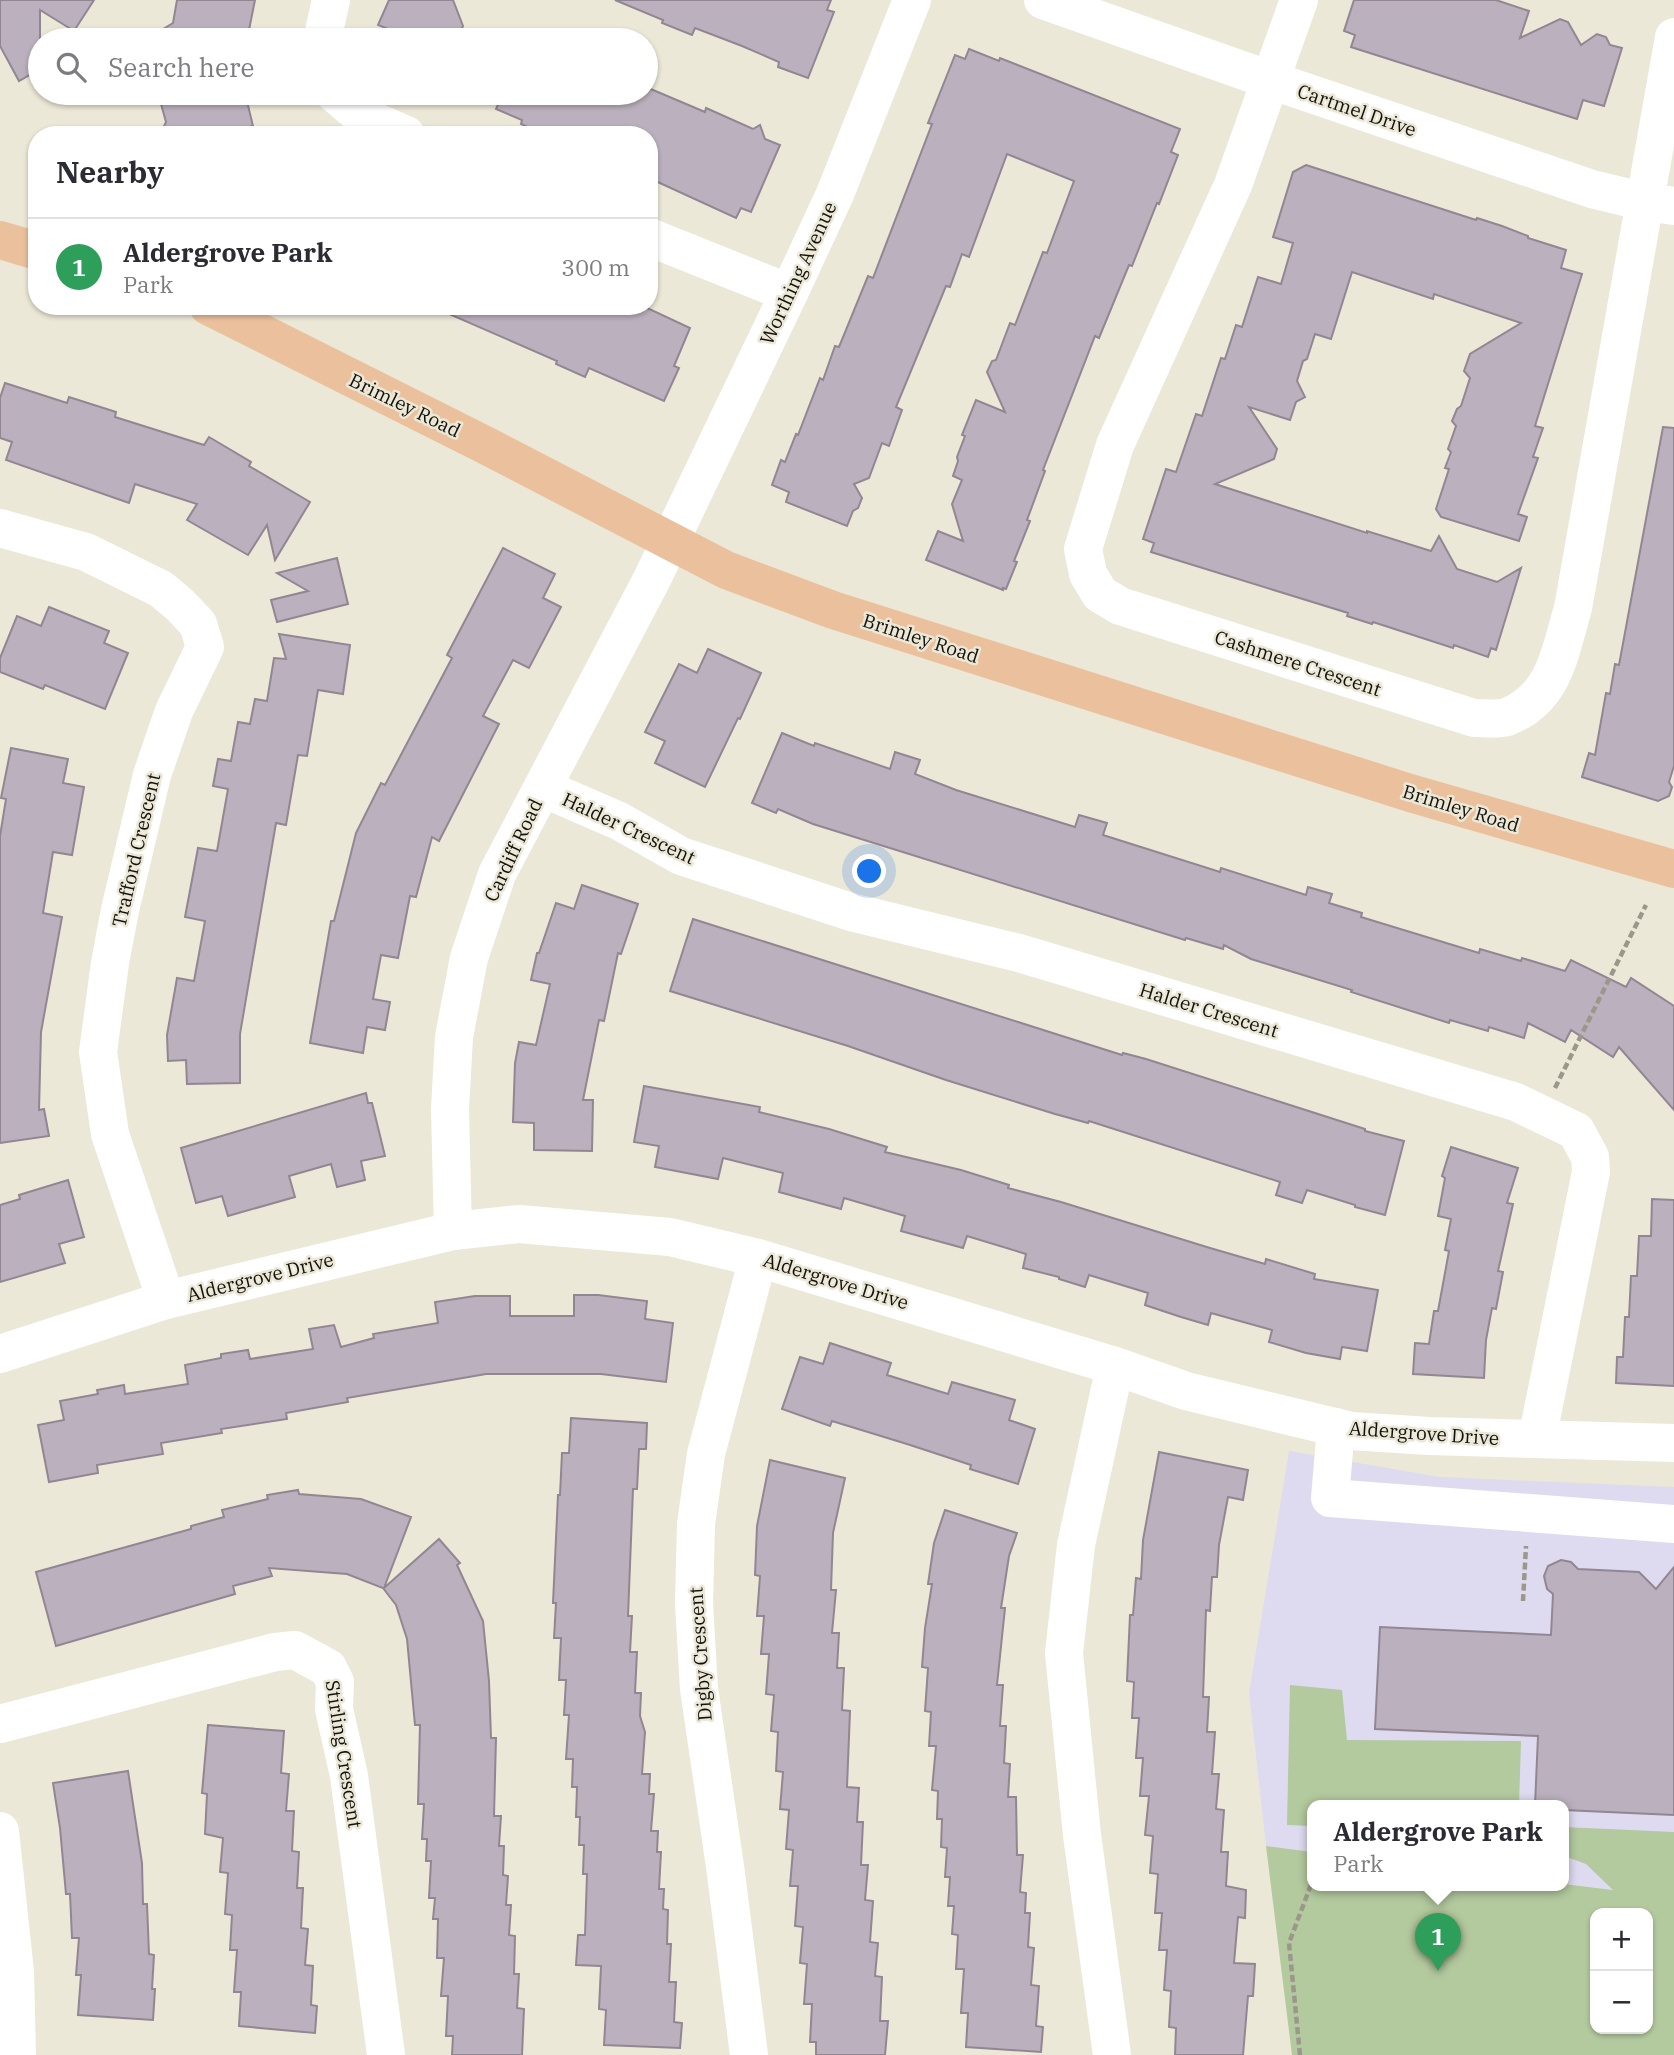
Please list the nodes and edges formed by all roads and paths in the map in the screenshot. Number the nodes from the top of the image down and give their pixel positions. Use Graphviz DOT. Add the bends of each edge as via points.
graph roads {
  1 [pos="331,0"];
  2 [pos="912,0"];
  3 [pos="1043,0"];
  4 [pos="1299,0"];
  5 [pos="325,28"];
  6 [pos="1674,37"];
  7 [pos="1270,80"];
  8 [pos="348,105"];
  9 [pos="385,126"];
  10 [pos="1659,204"];
  11 [pos="0,240"];
  12 [pos="658,241"];
  13 [pos="28,248"];
  14 [pos="789,293"];
  15 [pos="226,315"];
  16 [pos="0,528"];
  17 [pos="671,540"];
  18 [pos="542,788"];
  19 [pos="1674,869"];
  20 [pos="1646,905"];
  21 [pos="1542,1113"];
  22 [pos="453,1231"];
  23 [pos="758,1258"];
  24 [pos="166,1300"];
  25 [pos="0,1354"];
  26 [pos="1115,1366"];
  27 [pos="1336,1427"];
  28 [pos="1538,1439"];
  29 [pos="1674,1443"];
  30 [pos="1674,1524"];
  31 [pos="0,1724"];
  32 [pos="0,1831"];
  33 [pos="1309,1891"];
  34 [pos="17,2055"];
  35 [pos="386,2055"];
  36 [pos="749,2055"];
  37 [pos="1112,2055"];
  38 [pos="1300,2055"];
  1 -- 5 [label="street"];
  2 -- 14 [label="street, Worthing Avenue" via="835,194"];
  3 -- 7 [label="street, Cartmel Drive"];
  4 -- 7 [label="street, Cashmere Crescent"];
  6 -- 10 [label="street, Cashmere Crescent"];
  7 -- 10 [label="street, Cartmel Drive" via="1592,189"];
  7 -- 10 [label="street, Cashmere Crescent" via="1215,228 1115,445 1083,549 1088,574 1100,594 1120,606 1474,718 1505,718 1534,702 1551,680 1573,608"];
  8 -- 9 [label="street"];
  11 -- 13 [label="main road"];
  12 -- 14 [label="street"];
  14 -- 17 [label="street, Worthing Avenue"];
  15 -- 17 [label="main road, Brimley Road"];
  16 -- 24 [label="street, Trafford Crescent" via="86,552 160,589 198,624 205,647 174,711 152,775 120,910 99,1052 110,1134"];
  17 -- 18 [label="street, Cardiff Road"];
  17 -- 19 [label="main road, Brimley Road" via="726,570 833,610 1410,793"];
  18 -- 21 [label="street, Halder Crescent" via="620,821 681,856 851,912 1020,953"];
  18 -- 22 [label="street, Cardiff Road" via="498,874 469,958 453,1049"];
  20 -- 21 [label="path"];
  21 -- 28 [label="street, Halder Crescent" via="1576,1131 1590,1157 1591,1172"];
  22 -- 23 [label="street, Aldergrove Drive" via="519,1224 656,1236"];
  22 -- 24 [label="street, Aldergrove Drive"];
  23 -- 26 [label="street, Aldergrove Drive"];
  23 -- 36 [label="street, Digby Crescent" via="706,1454 696,1524 694,1604 699,1689"];
  24 -- 25 [label="street, Aldergrove Drive"];
  26 -- 27 [label="street, Aldergrove Drive" via="1186,1391"];
  26 -- 37 [label="street" via="1076,1545 1064,1653 1082,1835"];
  27 -- 28 [label="street, Aldergrove Drive"];
  27 -- 30 [label="street" via="1330,1498"];
  28 -- 29 [label="street, Aldergrove Drive"];
  31 -- 35 [label="street, Stirling Crescent" via="275,1652 295,1650 328,1668 335,1682 334,1709 349,1776"];
  32 -- 34 [label="street" via="15,1972"];
  33 -- 38 [label="path" via="1289,1943"];
}
